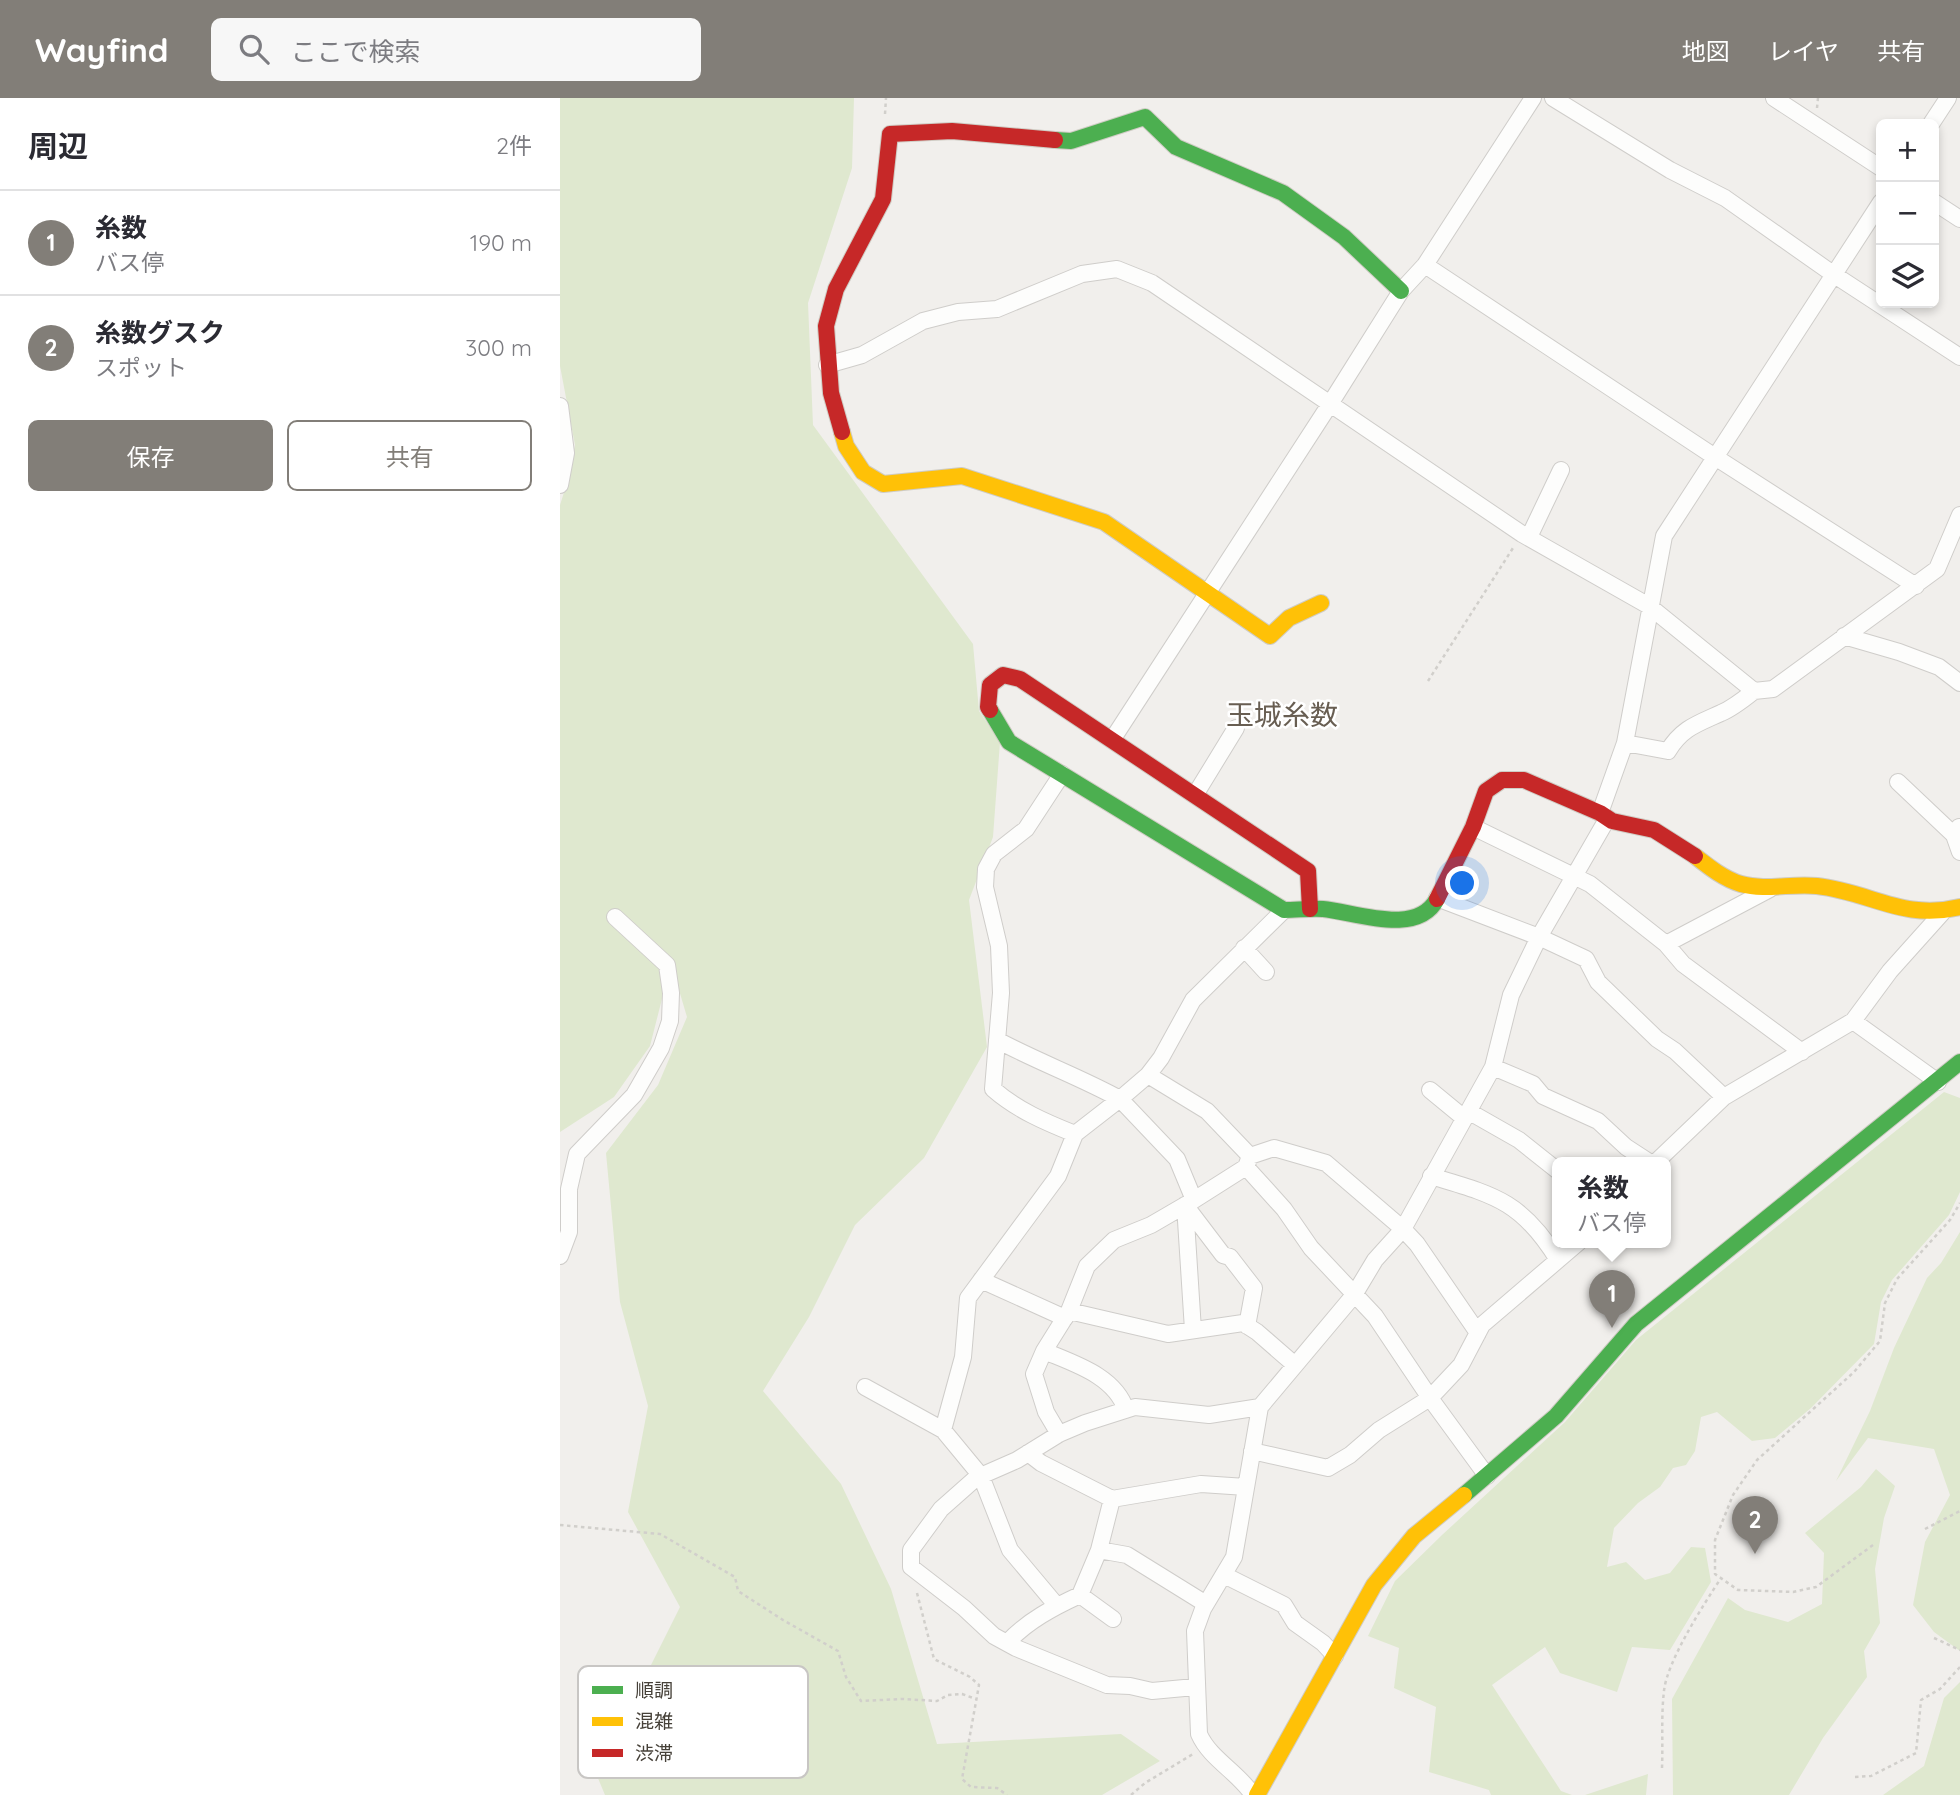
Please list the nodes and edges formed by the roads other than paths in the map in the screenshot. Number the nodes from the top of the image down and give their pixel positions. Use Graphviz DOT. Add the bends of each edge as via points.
graph roads {
  1 [pos="1533,98"];
  2 [pos="1553,98"];
  3 [pos="1774,98"];
  4 [pos="1948,98"];
  5 [pos="1934,119"];
  6 [pos="1876,165"];
  7 [pos="1939,205"];
  8 [pos="1876,210"];
  9 [pos="1960,219"];
  10 [pos="1425,265"];
  11 [pos="1833,274"];
  12 [pos="1401,291"];
  13 [pos="1960,357"];
  14 [pos="828,365"];
  15 [pos="1330,404"];
  16 [pos="560,406"];
  17 [pos="1715,457"];
  18 [pos="1561,470"];
  19 [pos="560,485"];
  20 [pos="1960,515"];
  21 [pos="1525,536"];
  22 [pos="1916,586"];
  23 [pos="1207,592"];
  24 [pos="1321,603"];
  25 [pos="1649,606"];
  26 [pos="1844,636"];
  27 [pos="1960,683"];
  28 [pos="1754,691"];
  29 [pos="1236,728"];
  30 [pos="1112,740"];
  31 [pos="1625,743"];
  32 [pos="1062,774"];
  33 [pos="1898,782"];
  34 [pos="1195,795"];
  35 [pos="1603,817"];
  36 [pos="1473,827"];
  37 [pos="1957,830"];
  38 [pos="1960,852"];
  39 [pos="1575,876"];
  40 [pos="1772,888"];
  41 [pos="1437,898"];
  42 [pos="1960,907"];
  43 [pos="1310,909"];
  44 [pos="1284,910"];
  45 [pos="1942,913"];
  46 [pos="615,917"];
  47 [pos="1539,937"];
  48 [pos="1666,944"];
  49 [pos="1244,948"];
  50 [pos="1266,972"];
  51 [pos="1853,1021"];
  52 [pos="997,1040"];
  53 [pos="1802,1052"];
  54 [pos="1960,1062"];
  55 [pos="1493,1067"];
  56 [pos="1149,1075"];
  57 [pos="1938,1082"];
  58 [pos="1430,1090"];
  59 [pos="1724,1097"];
  60 [pos="1120,1099"];
  61 [pos="1466,1114"];
  62 [pos="1075,1134"];
  63 [pos="1641,1157"];
  64 [pos="1661,1157"];
  65 [pos="1248,1162"];
  66 [pos="1552,1166"];
  67 [pos="1431,1176"];
  68 [pos="1190,1202"];
  69 [pos="1403,1229"];
  70 [pos="1572,1248"];
  71 [pos="560,1256"];
  72 [pos="1558,1260"];
  73 [pos="981,1280"];
  74 [pos="1354,1294"];
  75 [pos="1067,1314"];
  76 [pos="1247,1326"];
  77 [pos="1193,1330"];
  78 [pos="1478,1333"];
  79 [pos="1044,1351"];
  80 [pos="1295,1365"];
  81 [pos="865,1387"];
  82 [pos="1430,1398"];
  83 [pos="1260,1408"];
  84 [pos="1126,1410"];
  85 [pos="943,1430"];
  86 [pos="1059,1434"];
  87 [pos="1252,1451"];
  88 [pos="1028,1453"];
  89 [pos="981,1476"];
  90 [pos="1487,1476"];
  91 [pos="1246,1487"];
  92 [pos="1112,1499"];
  93 [pos="1099,1550"];
  94 [pos="1224,1575"];
  95 [pos="1080,1595"];
  96 [pos="1206,1604"];
  97 [pos="1056,1606"];
  98 [pos="1113,1619"];
  99 [pos="1007,1643"];
  100 [pos="1335,1656"];
  101 [pos="1195,1687"];
  102 [pos="1255,1795"];
  1 -- 10 [label="street"];
  2 -- 11 [label="street" via="1725,198"];
  3 -- 6 [label="street"];
  4 -- 5 [label="street"];
  7 -- 9 [label="street"];
  8 -- 11 [label="street"];
  10 -- 12 [label="street"];
  10 -- 17 [label="street"];
  11 -- 13 [label="street"];
  11 -- 17 [label="street"];
  12 -- 14 [label="street" via="1343,237 1283,193 1176,147 1145,117 1072,141 952,131 890,134 883,199 836,289 825,327"];
  12 -- 15 [label="street"];
  14 -- 15 [label="street" via="862,355 923,321 997,309 1082,274 1117,269 1152,283"];
  14 -- 23 [label="street" via="846,446 863,472 883,484 962,476 1104,522"];
  15 -- 21 [label="street"];
  15 -- 23 [label="street"];
  16 -- 19 [label="street" via="566,453"];
  17 -- 22 [label="street"];
  17 -- 25 [label="street" via="1664,536"];
  18 -- 21 [label="street"];
  20 -- 22 [label="street" via="1937,569"];
  21 -- 25 [label="street"];
  22 -- 26 [label="street"];
  23 -- 24 [label="street" via="1270,636 1289,618"];
  23 -- 30 [label="street"];
  25 -- 28 [label="street"];
  25 -- 31 [label="street"];
  26 -- 27 [label="street" via="1940,667"];
  26 -- 28 [label="street" via="1773,689"];
  28 -- 31 [label="street" via="1676,737 1668,751"];
  29 -- 34 [label="street"];
  30 -- 32 [label="street" via="1020,679 1003,675 990,685 988,707 1009,742"];
  30 -- 34 [label="street"];
  31 -- 35 [label="street"];
  32 -- 44 [label="street"];
  32 -- 52 [label="street" via="1026,829 995,854 986,869 985,887 999,946"];
  33 -- 37 [label="street"];
  34 -- 43 [label="street" via="1308,871"];
  35 -- 36 [label="street" via="1524,780 1502,780 1486,791"];
  35 -- 39 [label="street"];
  35 -- 40 [label="street" via="1652,828 1729,880"];
  36 -- 39 [label="street"];
  36 -- 41 [label="street"];
  37 -- 38 [label="street"];
  39 -- 47 [label="street"];
  39 -- 48 [label="street"];
  40 -- 45 [label="street" via="1825,886 1893,908"];
  40 -- 48 [label="street"];
  41 -- 43 [label="street" via="1414,918 1392,920"];
  41 -- 47 [label="street"];
  42 -- 45 [label="street"];
  43 -- 44 [label="street"];
  44 -- 49 [label="street"];
  45 -- 51 [label="street"];
  46 -- 71 [label="street" via="667,965 670,1021 661,1048 634,1095 577,1154 569,1189 569,1232"];
  47 -- 55 [label="street" via="1511,995"];
  47 -- 59 [label="street" via="1586,959 1598,982"];
  48 -- 53 [label="street" via="1683,964"];
  49 -- 50 [label="street"];
  49 -- 56 [label="street" via="1193,1000"];
  51 -- 53 [label="street"];
  51 -- 57 [label="street"];
  52 -- 60 [label="street"];
  52 -- 62 [label="street" via="993,1089 1008,1102"];
  53 -- 59 [label="street"];
  54 -- 57 [label="street"];
  55 -- 61 [label="street"];
  55 -- 63 [label="street" via="1598,1121"];
  56 -- 60 [label="street"];
  56 -- 65 [label="street" via="1207,1111"];
  57 -- 90 [label="street" via="1636,1324 1556,1416"];
  58 -- 61 [label="street"];
  59 -- 64 [label="street"];
  60 -- 62 [label="street"];
  60 -- 68 [label="street" via="1177,1159"];
  61 -- 66 [label="street" via="1519,1140"];
  61 -- 67 [label="street"];
  62 -- 73 [label="street" via="1059,1176"];
  65 -- 68 [label="street"];
  65 -- 69 [label="street" via="1274,1148 1326,1163"];
  65 -- 74 [label="street" via="1311,1248"];
  67 -- 69 [label="street"];
  67 -- 72 [label="street" via="1511,1204 1543,1235"];
  68 -- 75 [label="street" via="1114,1240 1087,1266"];
  68 -- 76 [label="street" via="1223,1255 1230,1257 1254,1288"];
  68 -- 77 [label="street"];
  69 -- 74 [label="street" via="1375,1260"];
  69 -- 78 [label="street" via="1433,1264"];
  70 -- 72 [label="street"];
  72 -- 78 [label="street"];
  73 -- 75 [label="street"];
  73 -- 85 [label="street" via="968,1298 963,1357"];
  74 -- 80 [label="street"];
  74 -- 82 [label="street" via="1375,1316"];
  75 -- 77 [label="street" via="1168,1334"];
  75 -- 79 [label="street"];
  76 -- 77 [label="street"];
  76 -- 80 [label="street"];
  78 -- 82 [label="street" via="1461,1365"];
  79 -- 84 [label="street" via="1091,1371 1122,1396"];
  79 -- 86 [label="street" via="1034,1374 1046,1412"];
  80 -- 83 [label="street"];
  81 -- 85 [label="street"];
  82 -- 87 [label="street" via="1328,1468"];
  82 -- 90 [label="street"];
  83 -- 84 [label="street" via="1209,1415 1135,1407"];
  83 -- 87 [label="street"];
  84 -- 86 [label="street"];
  85 -- 89 [label="street"];
  86 -- 88 [label="street"];
  87 -- 91 [label="street"];
  88 -- 89 [label="street"];
  88 -- 92 [label="street"];
  89 -- 97 [label="street" via="1010,1550"];
  89 -- 99 [label="street" via="941,1509 911,1550 911,1567"];
  90 -- 100 [label="street" via="1414,1536 1374,1585"];
  91 -- 92 [label="street" via="1201,1484"];
  91 -- 94 [label="street" via="1234,1557"];
  92 -- 93 [label="street"];
  93 -- 95 [label="street"];
  93 -- 96 [label="street" via="1127,1555"];
  94 -- 96 [label="street"];
  94 -- 100 [label="street" via="1284,1605 1295,1623"];
  95 -- 97 [label="street"];
  95 -- 98 [label="street"];
  96 -- 101 [label="street" via="1195,1631"];
  97 -- 99 [label="street"];
  99 -- 101 [label="street" via="1107,1685 1152,1691"];
  100 -- 102 [label="street"];
  101 -- 102 [label="street" via="1204,1747"];
}
